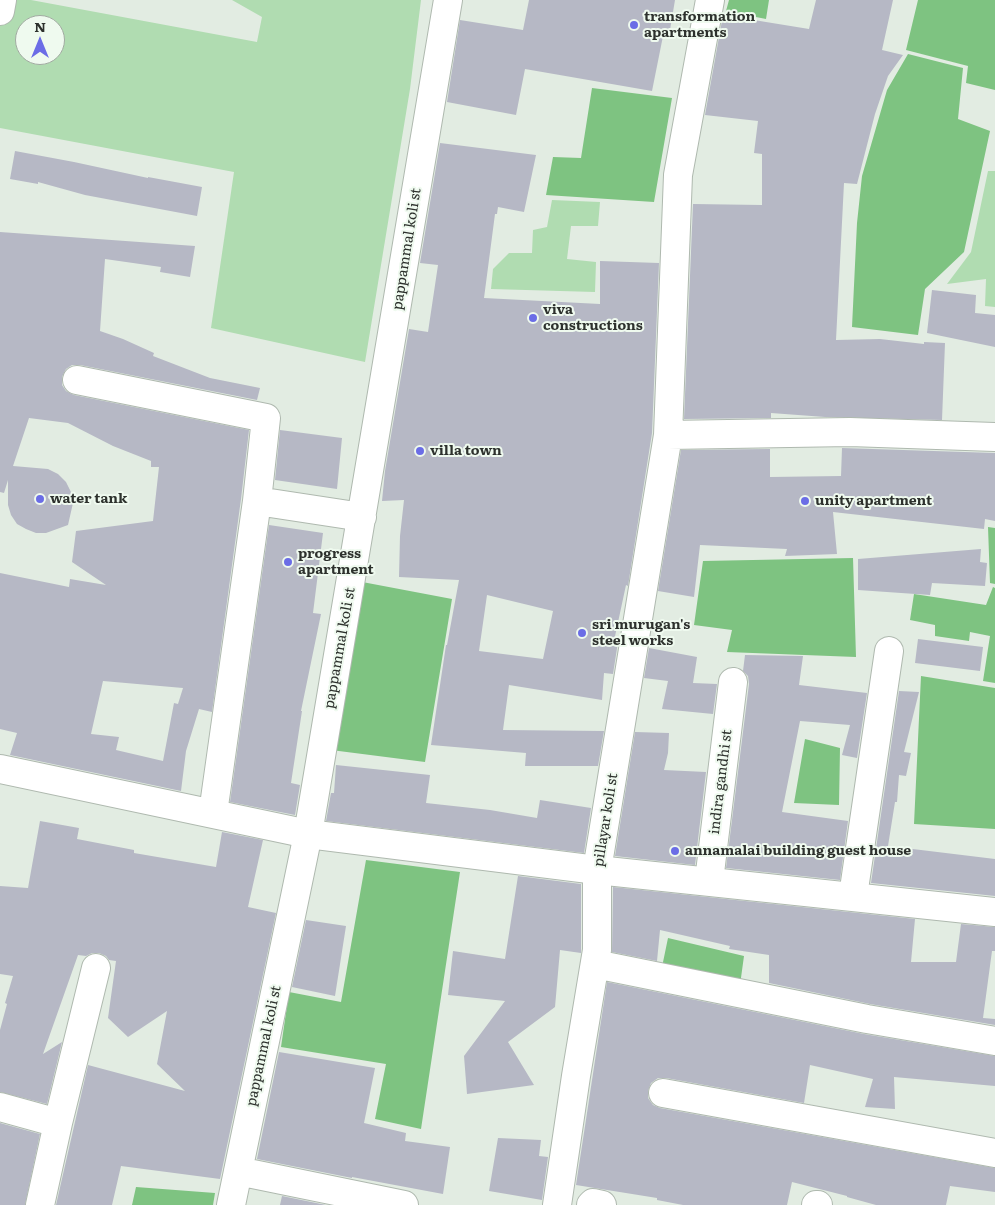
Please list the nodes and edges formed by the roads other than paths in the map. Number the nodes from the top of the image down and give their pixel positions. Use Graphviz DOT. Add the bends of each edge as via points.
graph roads {
  1 [pos="2,0"];
  2 [pos="448,0"];
  3 [pos="710,0"];
  4 [pos="0,11"];
  5 [pos="77,380"];
  6 [pos="668,435"];
  7 [pos="995,437"];
  8 [pos="257,501"];
  9 [pos="362,517"];
  10 [pos="889,651"];
  11 [pos="733,682"];
  12 [pos="0,769"];
  13 [pos="213,813"];
  14 [pos="308,834"];
  15 [pos="598,870"];
  16 [pos="709,881"];
  17 [pos="853,896"];
  18 [pos="995,912"];
  19 [pos="595,964"];
  20 [pos="96,968"];
  21 [pos="995,1041"];
  22 [pos="663,1093"];
  23 [pos="0,1107"];
  24 [pos="58,1123"];
  25 [pos="995,1153"];
  26 [pos="238,1171"];
  27 [pos="40,1205"];
  28 [pos="231,1205"];
  29 [pos="404,1205"];
  30 [pos="557,1205"];
  31 [pos="591,1205"];
  32 [pos="602,1205"];
  1 -- 4 [label="street"];
  2 -- 9 [label="street, pappammal koli st"];
  3 -- 6 [label="street, pillayar koli st" via="678,175"];
  5 -- 8 [label="street" via="266,418"];
  6 -- 7 [label="street" via="850,432"];
  6 -- 15 [label="street, pillayar koli st"];
  8 -- 9 [label="street"];
  8 -- 13 [label="street"];
  9 -- 14 [label="street, pappammal koli st"];
  10 -- 17 [label="street"];
  11 -- 16 [label="street, indira gandhi st"];
  12 -- 13 [label="street"];
  13 -- 14 [label="street"];
  14 -- 15 [label="street"];
  14 -- 26 [label="street, pappammal koli st"];
  15 -- 16 [label="street"];
  15 -- 19 [label="street, pillayar koli st" via="598,950"];
  16 -- 17 [label="street"];
  17 -- 18 [label="street"];
  19 -- 21 [label="street" via="867,1019"];
  19 -- 30 [label="street, pillayar koli st"];
  20 -- 24 [label="street"];
  22 -- 25 [label="street"];
  23 -- 24 [label="street"];
  24 -- 27 [label="street"];
  26 -- 28 [label="street, pappammal koli st"];
  26 -- 29 [label="street"];
  31 -- 32 [label="street"];
}
